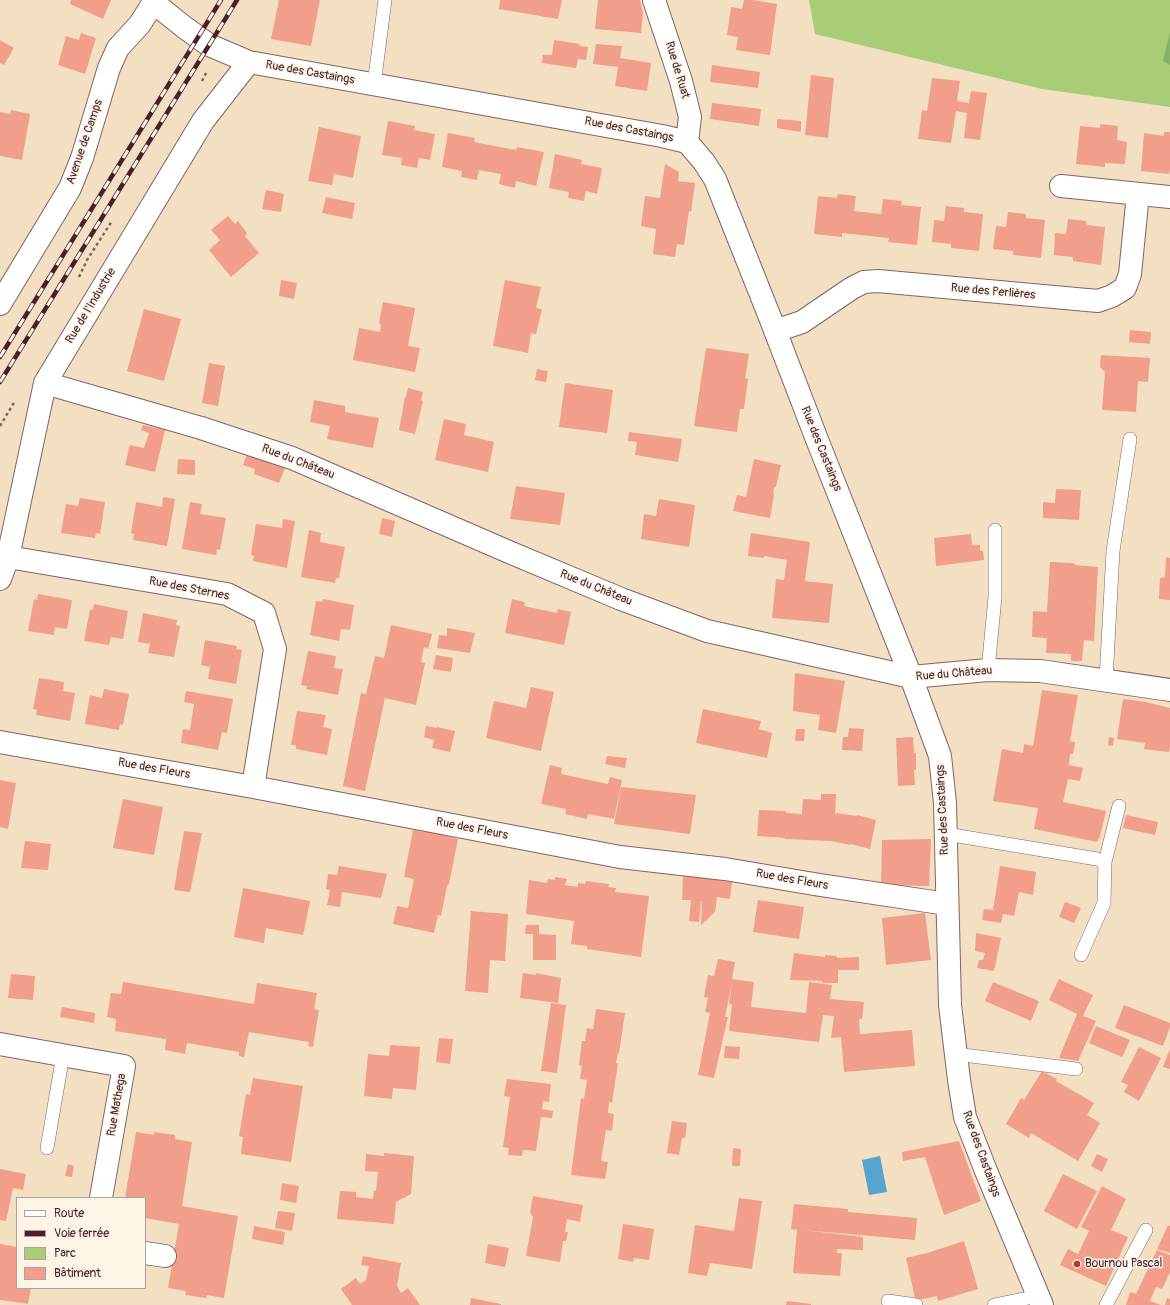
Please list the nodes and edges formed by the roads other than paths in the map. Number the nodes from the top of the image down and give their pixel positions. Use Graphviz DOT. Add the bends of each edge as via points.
graph roads {
  1 [pos="385,0"];
  2 [pos="654,0"];
  3 [pos="154,1"];
  4 [pos="249,62"];
  5 [pos="374,85"];
  6 [pos="687,142"];
  7 [pos="1061,186"];
  8 [pos="1138,194"];
  9 [pos="1170,197"];
  10 [pos="0,304"];
  11 [pos="775,331"];
  12 [pos="45,383"];
  13 [pos="1130,439"];
  14 [pos="995,530"];
  15 [pos="8,557"];
  16 [pos="0,579"];
  17 [pos="988,670"];
  18 [pos="911,678"];
  19 [pos="1106,680"];
  20 [pos="1170,690"];
  21 [pos="0,742"];
  22 [pos="253,787"];
  23 [pos="1119,806"];
  24 [pos="946,834"];
  25 [pos="1105,862"];
  26 [pos="947,904"];
  27 [pos="1081,955"];
  28 [pos="0,1044"];
  29 [pos="955,1054"];
  30 [pos="63,1055"];
  31 [pos="1076,1069"];
  32 [pos="47,1148"];
  33 [pos="101,1197"];
  34 [pos="1146,1230"];
  35 [pos="888,1300"];
  36 [pos="1040,1300"];
  37 [pos="916,1305"];
  38 [pos="994,1305"];
  39 [pos="1106,1305"];
  1 -- 5 [label="lane"];
  2 -- 6 [label="street, Rue de Ruat" via="690,117"];
  3 -- 4 [label="street, Rue des Castaings" via="209,45"];
  3 -- 10 [label="street, Avenue de Camps" via="140,24 118,48 109,68 82,158 70,188"];
  4 -- 5 [label="street, Rue des Castaings"];
  4 -- 12 [label="street, Rue de l'Industrie" via="203,121"];
  5 -- 6 [label="street, Rue des Castaings"];
  6 -- 11 [label="street, Rue des Castaings" via="715,179"];
  7 -- 8 [label="street"];
  8 -- 9 [label="street"];
  8 -- 11 [label="street, Rue des Perlières" via="1130,274 1125,288 1112,296 1098,301 878,281 864,282 802,322"];
  11 -- 18 [label="street, Rue des Castaings"];
  12 -- 15 [label="street, Rue de l'Industrie"];
  12 -- 18 [label="street, Rue du Château" via="201,428 292,458 509,552 707,631"];
  13 -- 19 [label="lane" via="1113,551"];
  14 -- 17 [label="lane" via="995,597"];
  15 -- 16 [label="street, Rue de l'Industrie"];
  15 -- 22 [label="street, Rue des Sternes" via="227,594 264,613 275,649"];
  17 -- 18 [label="street, Rue du Château"];
  17 -- 19 [label="street, Rue du Château" via="1040,671"];
  18 -- 24 [label="street, Rue des Castaings" via="940,756"];
  19 -- 20 [label="street, Rue du Château"];
  21 -- 22 [label="street, Rue des Fleurs"];
  22 -- 26 [label="street, Rue des Fleurs" via="620,857 726,869"];
  23 -- 25 [label="lane"];
  24 -- 25 [label="lane"];
  24 -- 26 [label="street, Rue des Castaings"];
  25 -- 27 [label="lane" via="1104,903"];
  26 -- 29 [label="street, Rue des Castaings" via="950,1005"];
  28 -- 30 [label="street, Rue Mathega"];
  29 -- 31 [label="lane"];
  29 -- 36 [label="street, Rue des Castaings" via="965,1117"];
  30 -- 32 [label="lane"];
  30 -- 33 [label="street, Rue Mathega" via="124,1066"];
  34 -- 39 [label="lane"];
  35 -- 37 [label="lane"];
  36 -- 38 [label="lane"];
}
